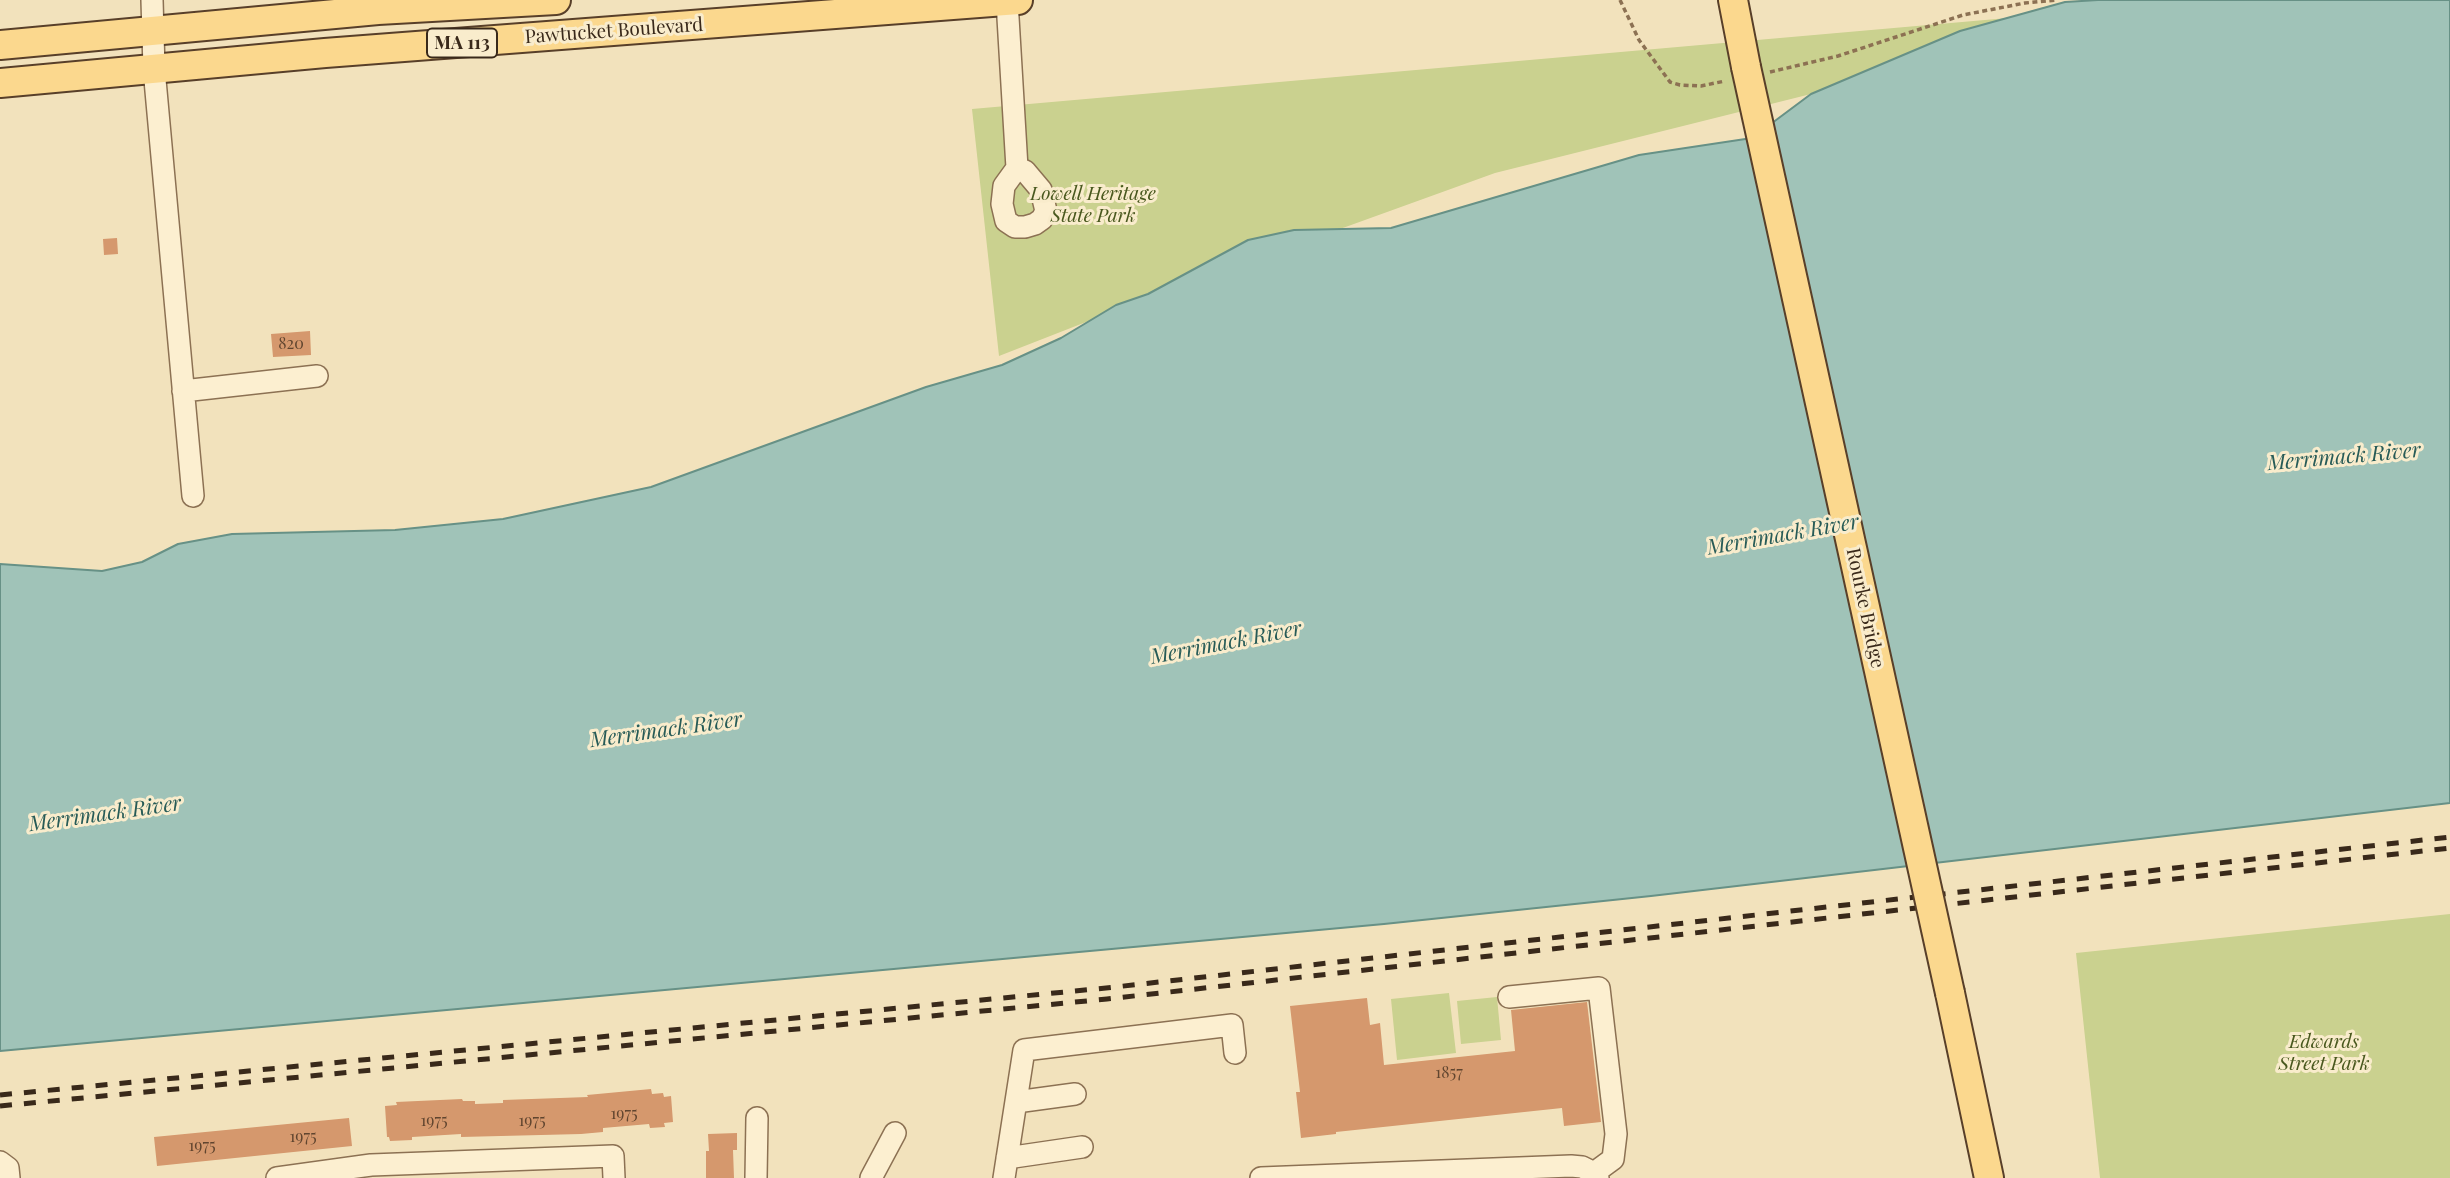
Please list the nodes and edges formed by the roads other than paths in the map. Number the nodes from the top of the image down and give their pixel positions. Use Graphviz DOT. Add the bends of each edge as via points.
graph roads {
  1 [pos="152,0"];
  2 [pos="556,0"];
  3 [pos="1732,0"];
  4 [pos="1754,0"];
  5 [pos="1013,1"];
  6 [pos="923,4"];
  7 [pos="377,5"];
  8 [pos="152,30"];
  9 [pos="1742,38"];
  10 [pos="0,45"];
  11 [pos="154,69"];
  12 [pos="0,83"];
  13 [pos="1017,168"];
  14 [pos="317,376"];
  15 [pos="183,391"];
  16 [pos="192,496"];
  17 [pos="1509,997"];
  18 [pos="1235,1053"];
  19 [pos="1075,1094"];
  20 [pos="1016,1102"];
  21 [pos="757,1118"];
  22 [pos="895,1133"];
  23 [pos="1082,1147"];
  24 [pos="0,1163"];
  25 [pos="1005,1168"];
  26 [pos="1596,1175"];
  27 [pos="9,1178"];
  28 [pos="277,1178"];
  29 [pos="614,1178"];
  30 [pos="756,1178"];
  31 [pos="870,1178"];
  32 [pos="1261,1178"];
  33 [pos="1989,1178"];
  1 -- 8 [label="street"];
  2 -- 7 [label="main road, Pawtucket Boulevard / MA 113"];
  3 -- 9 [label="main road, Rourke Bridge"];
  4 -- 9 [label="main road, Rourke Bridge"];
  5 -- 6 [label="main road, Pawtucket Boulevard / MA 113"];
  5 -- 13 [label="street"];
  6 -- 11 [label="main road, Pawtucket Boulevard / MA 113"];
  7 -- 8 [label="main road, Pawtucket Boulevard / MA 113"];
  8 -- 10 [label="main road, Pawtucket Boulevard / MA 113"];
  8 -- 11 [label="street"];
  9 -- 33 [label="main road, Rourke Bridge, bridge"];
  11 -- 12 [label="main road, Pawtucket Boulevard / MA 113"];
  11 -- 15 [label="street"];
  14 -- 15 [label="street"];
  15 -- 16 [label="street"];
  17 -- 26 [label="street" via="1599,988 1616,1134 1613,1159"];
  18 -- 20 [label="street" via="1232,1025 1024,1050"];
  19 -- 20 [label="street"];
  20 -- 25 [label="street"];
  21 -- 30 [label="street"];
  22 -- 31 [label="street"];
  23 -- 25 [label="street"];
  24 -- 27 [label="street" via="8,1168"];
  26 -- 32 [label="street" via="1571,1166"];
  28 -- 29 [label="street" via="371,1165 613,1156"];
}
